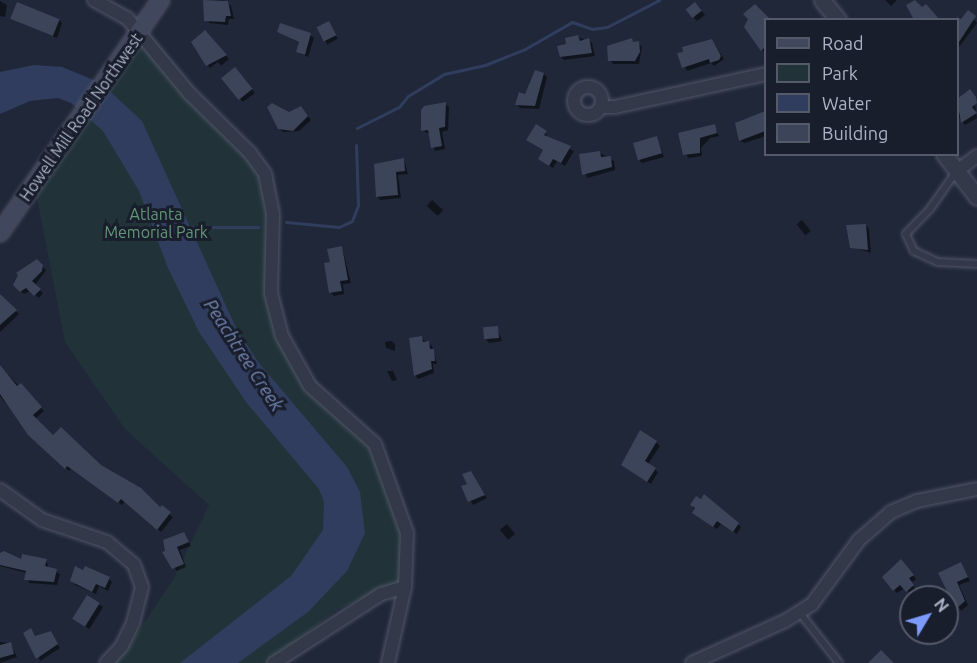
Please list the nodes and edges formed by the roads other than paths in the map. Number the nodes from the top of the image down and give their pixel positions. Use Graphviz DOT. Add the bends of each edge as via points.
graph roads {
  1 [pos="94,0"];
  2 [pos="161,0"];
  3 [pos="822,0"];
  4 [pos="836,18"];
  5 [pos="140,32"];
  6 [pos="764,74"];
  7 [pos="602,106"];
  8 [pos="946,156"];
  9 [pos="977,156"];
  10 [pos="957,171"];
  11 [pos="977,197"];
  12 [pos="0,233"];
  13 [pos="977,264"];
  14 [pos="977,489"];
  15 [pos="1,493"];
  16 [pos="405,586"];
  17 [pos="800,614"];
  18 [pos="106,663"];
  19 [pos="274,663"];
  20 [pos="388,663"];
  21 [pos="692,663"];
  22 [pos="839,663"];
  1 -- 5 [label="street" via="114,9"];
  2 -- 5 [label="main road, Howell Mill Road Northwest"];
  3 -- 4 [label="street"];
  5 -- 12 [label="main road, Howell Mill Road Northwest"];
  5 -- 16 [label="street" via="189,93 250,153 264,174 273,214 272,293 282,336 310,386 367,434 381,454 407,533"];
  6 -- 7 [label="street" via="615,107"];
  8 -- 10 [label="street"];
  9 -- 10 [label="street"];
  10 -- 11 [label="street"];
  10 -- 13 [label="lane" via="930,210 906,234 914,251 938,262"];
  14 -- 17 [label="street" via="917,501 891,512 859,540 828,587"];
  15 -- 18 [label="street" via="42,520 107,542 134,565 142,587 133,623 122,646"];
  16 -- 19 [label="street" via="381,594"];
  16 -- 20 [label="street"];
  17 -- 21 [label="street"];
  17 -- 22 [label="lane"];
}
